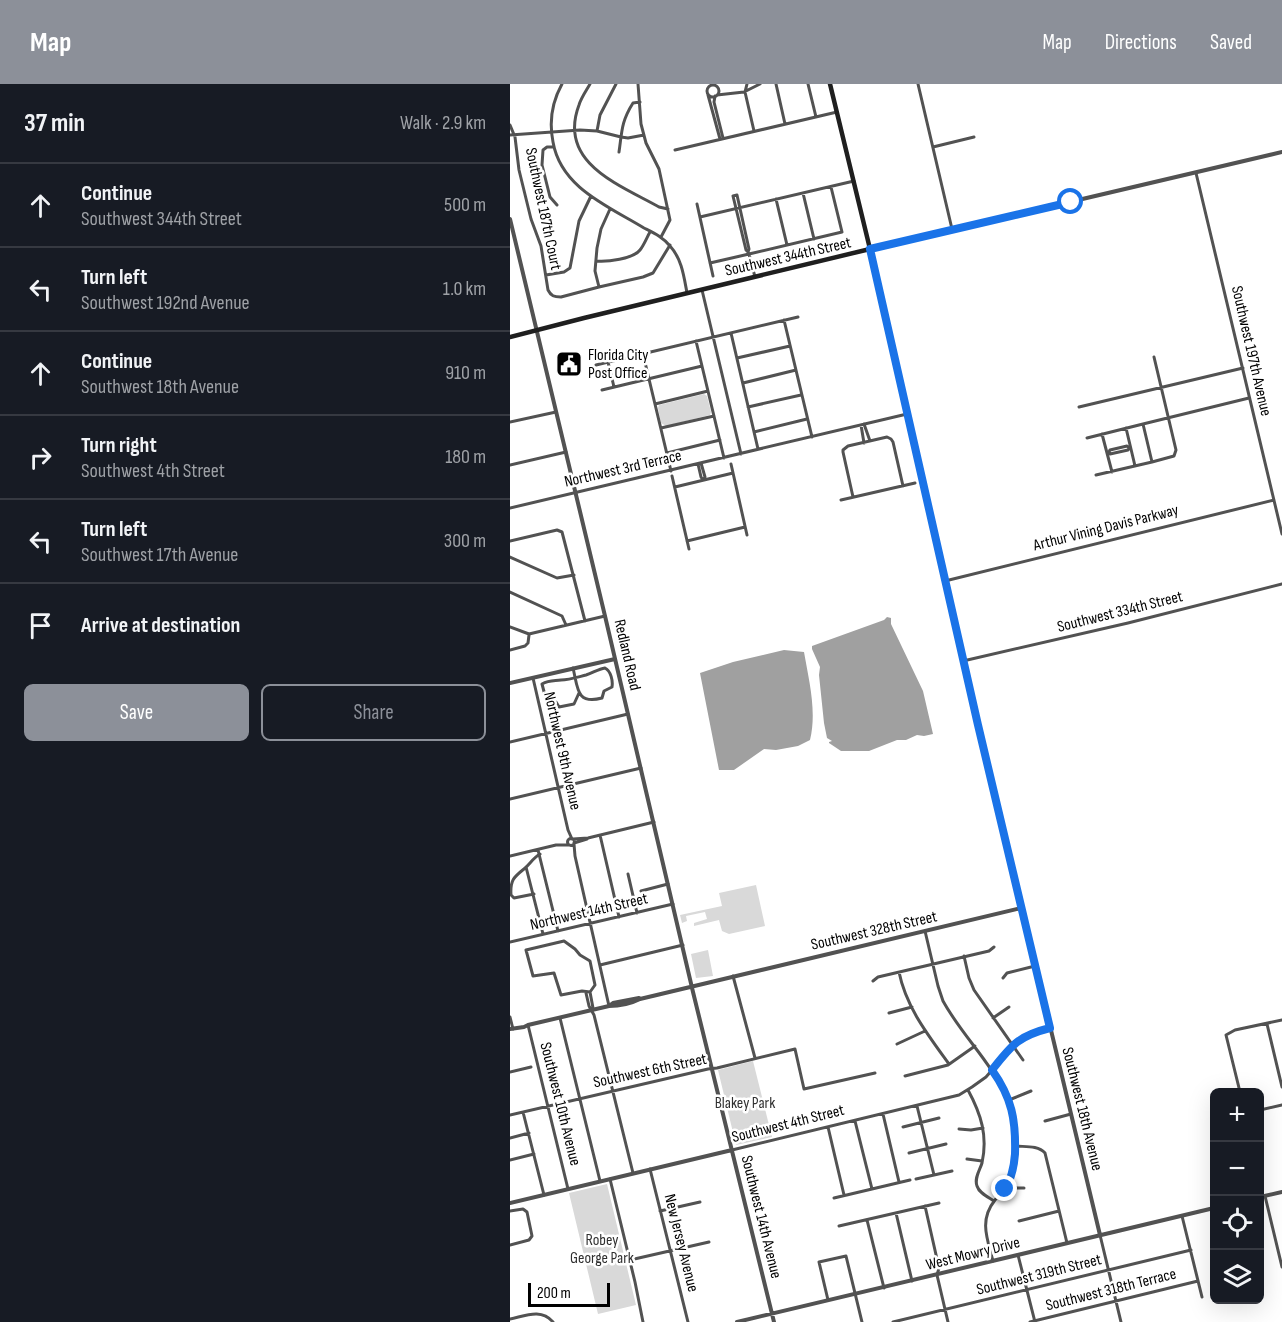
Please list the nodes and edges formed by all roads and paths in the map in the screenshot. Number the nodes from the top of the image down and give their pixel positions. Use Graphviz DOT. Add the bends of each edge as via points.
graph roads {
  1 [pos="562,84"];
  2 [pos="590,84"];
  3 [pos="616,84"];
  4 [pos="638,84"];
  5 [pos="705,84"];
  6 [pos="747,84"];
  7 [pos="776,84"];
  8 [pos="808,84"];
  9 [pos="830,84"];
  10 [pos="918,84"];
  11 [pos="716,85"];
  12 [pos="756,85"];
  13 [pos="708,92"];
  14 [pos="745,92"];
  15 [pos="727,93"];
  16 [pos="716,96"];
  17 [pos="640,102"];
  18 [pos="837,112"];
  19 [pos="816,117"];
  20 [pos="785,124"];
  21 [pos="510,125"];
  22 [pos="575,130"];
  23 [pos="551,131"];
  24 [pos="597,131"];
  25 [pos="754,131"];
  26 [pos="512,134"];
  27 [pos="644,135"];
  28 [pos="621,137"];
  29 [pos="974,137"];
  30 [pos="721,139"];
  31 [pos="554,147"];
  32 [pos="933,147"];
  33 [pos="675,150"];
  34 [pos="619,152"];
  35 [pos="1282,152"];
  36 [pos="1196,173"];
  37 [pos="854,182"];
  38 [pos="831,187"];
  39 [pos="803,193"];
  40 [pos="591,196"];
  41 [pos="776,199"];
  42 [pos="697,204"];
  43 [pos="557,205"];
  44 [pos="668,208"];
  45 [pos="738,208"];
  46 [pos="610,209"];
  47 [pos="700,218"];
  48 [pos="510,219"];
  49 [pos="952,230"];
  50 [pos="650,231"];
  51 [pos="661,237"];
  52 [pos="814,239"];
  53 [pos="670,245"];
  54 [pos="787,245"];
  55 [pos="870,249"];
  56 [pos="749,253"];
  57 [pos="596,261"];
  58 [pos="710,263"];
  59 [pos="546,275"];
  60 [pos="713,276"];
  61 [pos="754,277"];
  62 [pos="599,286"];
  63 [pos="702,290"];
  64 [pos="687,293"];
  65 [pos="798,317"];
  66 [pos="784,320"];
  67 [pos="536,330"];
  68 [pos="731,333"];
  69 [pos="510,337"];
  70 [pos="714,337"];
  71 [pos="696,341"];
  72 [pos="790,345"];
  73 [pos="643,354"];
  74 [pos="1154,357"];
  75 [pos="737,358"];
  76 [pos="608,362"];
  77 [pos="596,365"];
  78 [pos="702,366"];
  79 [pos="1243,368"];
  80 [pos="796,370"];
  81 [pos="649,379"];
  82 [pos="742,382"];
  83 [pos="614,387"];
  84 [pos="1161,387"];
  85 [pos="602,390"];
  86 [pos="708,391"];
  87 [pos="801,395"];
  88 [pos="1250,398"];
  89 [pos="655,404"];
  90 [pos="748,407"];
  91 [pos="1079,407"];
  92 [pos="556,412"];
  93 [pos="907,414"];
  94 [pos="714,416"];
  95 [pos="1168,418"];
  96 [pos="807,420"];
  97 [pos="510,422"];
  98 [pos="863,424"];
  99 [pos="1143,424"];
  100 [pos="661,428"];
  101 [pos="1126,428"];
  102 [pos="754,432"];
  103 [pos="868,434"];
  104 [pos="1102,434"];
  105 [pos="862,435"];
  106 [pos="812,437"];
  107 [pos="1087,438"];
  108 [pos="720,440"];
  109 [pos="870,441"];
  110 [pos="864,443"];
  111 [pos="1130,448"];
  112 [pos="758,449"];
  113 [pos="566,452"];
  114 [pos="667,453"];
  115 [pos="1108,453"];
  116 [pos="741,454"];
  117 [pos="724,458"];
  118 [pos="1152,462"];
  119 [pos="699,463"];
  120 [pos="731,464"];
  121 [pos="510,465"];
  122 [pos="1135,466"];
  123 [pos="671,471"];
  124 [pos="1112,471"];
  125 [pos="733,473"];
  126 [pos="1096,475"];
  127 [pos="672,476"];
  128 [pos="703,480"];
  129 [pos="915,483"];
  130 [pos="903,486"];
  131 [pos="675,487"];
  132 [pos="576,493"];
  133 [pos="853,497"];
  134 [pos="842,500"];
  135 [pos="1274,500"];
  136 [pos="510,508"];
  137 [pos="745,527"];
  138 [pos="1282,534"];
  139 [pos="747,535"];
  140 [pos="510,541"];
  141 [pos="687,541"];
  142 [pos="689,549"];
  143 [pos="510,557"];
  144 [pos="574,575"];
  145 [pos="945,581"];
  146 [pos="1282,584"];
  147 [pos="510,592"];
  148 [pos="605,616"];
  149 [pos="585,621"];
  150 [pos="566,625"];
  151 [pos="510,627"];
  152 [pos="529,634"];
  153 [pos="510,650"];
  154 [pos="615,659"];
  155 [pos="963,661"];
  156 [pos="573,668"];
  157 [pos="575,677"];
  158 [pos="533,678"];
  159 [pos="510,683"];
  160 [pos="579,693"];
  161 [pos="628,714"];
  162 [pos="545,733"];
  163 [pos="510,742"];
  164 [pos="641,768"];
  165 [pos="558,788"];
  166 [pos="510,799"];
  167 [pos="654,822"];
  168 [pos="600,835"];
  169 [pos="571,842"];
  170 [pos="539,852"];
  171 [pos="510,856"];
  172 [pos="526,867"];
  173 [pos="628,874"];
  174 [pos="668,884"];
  175 [pos="641,891"];
  176 [pos="534,894"];
  177 [pos="673,904"];
  178 [pos="1021,908"];
  179 [pos="637,913"];
  180 [pos="619,917"];
  181 [pos="590,924"];
  182 [pos="558,931"];
  183 [pos="925,931"];
  184 [pos="543,934"];
  185 [pos="510,942"];
  186 [pos="683,945"];
  187 [pos="994,946"];
  188 [pos="964,956"];
  189 [pos="933,964"];
  190 [pos="600,965"];
  191 [pos="1035,966"];
  192 [pos="899,972"];
  193 [pos="733,976"];
  194 [pos="1003,978"];
  195 [pos="873,981"];
  196 [pos="692,986"];
  197 [pos="588,992"];
  198 [pos="609,1006"];
  199 [pos="912,1007"];
  200 [pos="1009,1007"];
  201 [pos="592,1010"];
  202 [pos="889,1013"];
  203 [pos="510,1017"];
  204 [pos="560,1018"];
  205 [pos="993,1018"];
  206 [pos="1282,1020"];
  207 [pos="1267,1024"];
  208 [pos="528,1025"];
  209 [pos="1050,1028"];
  210 [pos="511,1029"];
  211 [pos="925,1031"];
  212 [pos="897,1044"];
  213 [pos="1012,1045"];
  214 [pos="975,1046"];
  215 [pos="754,1058"];
  216 [pos="1023,1059"];
  217 [pos="949,1064"];
  218 [pos="531,1067"];
  219 [pos="712,1069"];
  220 [pos="992,1070"];
  221 [pos="510,1072"];
  222 [pos="875,1072"];
  223 [pos="905,1076"];
  224 [pos="1282,1087"];
  225 [pos="1239,1088"];
  226 [pos="968,1090"];
  227 [pos="613,1091"];
  228 [pos="1031,1091"];
  229 [pos="580,1099"];
  230 [pos="1009,1101"];
  231 [pos="1282,1105"];
  232 [pos="548,1106"];
  233 [pos="917,1106"];
  234 [pos="1264,1109"];
  235 [pos="523,1112"];
  236 [pos="510,1114"];
  237 [pos="883,1114"];
  238 [pos="1071,1114"];
  239 [pos="939,1118"];
  240 [pos="855,1120"];
  241 [pos="1045,1121"];
  242 [pos="921,1122"];
  243 [pos="828,1127"];
  244 [pos="903,1127"];
  245 [pos="959,1128"];
  246 [pos="983,1128"];
  247 [pos="529,1133"];
  248 [pos="510,1138"];
  249 [pos="946,1144"];
  250 [pos="1015,1146"];
  251 [pos="927,1149"];
  252 [pos="732,1150"];
  253 [pos="909,1153"];
  254 [pos="534,1154"];
  255 [pos="967,1159"];
  256 [pos="510,1160"];
  257 [pos="982,1161"];
  258 [pos="650,1169"];
  259 [pos="952,1171"];
  260 [pos="633,1173"];
  261 [pos="934,1175"];
  262 [pos="610,1179"];
  263 [pos="916,1179"];
  264 [pos="910,1180"];
  265 [pos="600,1181"];
  266 [pos="899,1182"];
  267 [pos="1008,1184"];
  268 [pos="1024,1188"];
  269 [pos="568,1189"];
  270 [pos="872,1189"];
  271 [pos="1282,1192"];
  272 [pos="544,1195"];
  273 [pos="844,1196"];
  274 [pos="1264,1196"];
  275 [pos="834,1198"];
  276 [pos="700,1202"];
  277 [pos="994,1202"];
  278 [pos="510,1203"];
  279 [pos="939,1203"];
  280 [pos="1264,1204"];
  281 [pos="925,1206"];
  282 [pos="1210,1209"];
  283 [pos="510,1210"];
  284 [pos="660,1210"];
  285 [pos="1059,1211"];
  286 [pos="896,1213"];
  287 [pos="1182,1216"];
  288 [pos="867,1219"];
  289 [pos="1019,1221"];
  290 [pos="839,1226"];
  291 [pos="1100,1235"];
  292 [pos="710,1242"];
  293 [pos="1067,1243"];
  294 [pos="510,1245"];
  295 [pos="1191,1250"];
  296 [pos="670,1251"];
  297 [pos="1018,1255"];
  298 [pos="630,1260"];
  299 [pos="993,1261"];
  300 [pos="1282,1267"];
  301 [pos="1109,1270"];
  302 [pos="937,1275"];
  303 [pos="912,1281"];
  304 [pos="1198,1281"];
  305 [pos="884,1288"];
  306 [pos="1027,1290"];
  307 [pos="856,1294"];
  308 [pos="1202,1297"];
  309 [pos="828,1300"];
  310 [pos="1117,1301"];
  311 [pos="945,1310"];
  312 [pos="772,1313"];
  313 [pos="510,1319"];
  314 [pos="553,1322"];
  315 [pos="643,1322"];
  316 [pos="688,1322"];
  317 [pos="737,1322"];
  318 [pos="774,1322"];
  319 [pos="862,1322"];
  320 [pos="893,1322"];
  321 [pos="948,1322"];
  322 [pos="1033,1322"];
  323 [pos="1121,1322"];
  1 -- 23 [label="street" via="554,104"];
  2 -- 22 [label="street" via="579,105"];
  3 -- 24 [label="street" via="600,115"];
  4 -- 17 [label="street"];
  5 -- 13 [label="street"];
  6 -- 14 [label="street"];
  7 -- 20 [label="street"];
  8 -- 19 [label="street"];
  9 -- 18 [label="main road"];
  10 -- 32 [label="street"];
  11 -- 13 [label="street"];
  11 -- 15 [label="street"];
  11 -- 16 [label="street"];
  12 -- 14 [label="street"];
  13 -- 16 [label="street" via="710,97"];
  13 -- 30 [label="street"];
  14 -- 15 [label="street"];
  14 -- 25 [label="street"];
  15 -- 16 [label="street"];
  16 -- 30 [label="street"];
  17 -- 27 [label="street"];
  17 -- 28 [label="street" via="633,103 626,114"];
  18 -- 19 [label="street"];
  18 -- 37 [label="main road"];
  19 -- 20 [label="street"];
  20 -- 25 [label="street"];
  21 -- 26 [label="street, Southwest 187th Court"];
  22 -- 23 [label="street"];
  22 -- 24 [label="street"];
  22 -- 44 [label="street" via="582,154 601,175 659,207"];
  23 -- 26 [label="street"];
  23 -- 31 [label="street"];
  24 -- 28 [label="street"];
  25 -- 30 [label="street"];
  26 -- 59 [label="street, Southwest 187th Court"];
  27 -- 28 [label="street"];
  27 -- 44 [label="street" via="659,169"];
  28 -- 34 [label="street"];
  29 -- 32 [label="street"];
  30 -- 33 [label="street"];
  31 -- 40 [label="street" via="568,176"];
  31 -- 43 [label="street" via="543,150 542,165 550,197"];
  32 -- 49 [label="street"];
  35 -- 36 [label="street, Southwest 344th Street"];
  36 -- 49 [label="street, Southwest 344th Street"];
  36 -- 79 [label="street, Southwest 197th Avenue"];
  37 -- 38 [label="street"];
  37 -- 55 [label="main road"];
  38 -- 39 [label="street"];
  38 -- 52 [label="street" via="842,232"];
  39 -- 41 [label="street"];
  39 -- 52 [label="street"];
  40 -- 46 [label="street"];
  40 -- 59 [label="street" via="579,221 570,268"];
  41 -- 45 [label="street"];
  41 -- 54 [label="street"];
  42 -- 47 [label="street"];
  44 -- 51 [label="street" via="670,220"];
  45 -- 47 [label="street"];
  45 -- 56 [label="street"];
  46 -- 50 [label="street"];
  46 -- 57 [label="street" via="601,229"];
  47 -- 58 [label="street"];
  48 -- 67 [label="street, Redland Road"];
  49 -- 55 [label="street, Southwest 344th Street"];
  50 -- 51 [label="street"];
  50 -- 57 [label="street" via="633,255"];
  51 -- 53 [label="street"];
  52 -- 54 [label="street"];
  53 -- 62 [label="street" via="653,273"];
  53 -- 64 [label="street" via="679,259"];
  54 -- 56 [label="street"];
  55 -- 61 [label="main road, Southwest 344th Street"];
  55 -- 93 [label="street, Southwest 18th Avenue"];
  56 -- 58 [label="street"];
  56 -- 61 [label="street"];
  57 -- 62 [label="street"];
  58 -- 60 [label="street"];
  59 -- 62 [label="street, Southwest 187th Court" via="548,290 554,297"];
  61 -- 63 [label="main road, Southwest 344th Street"];
  63 -- 64 [label="main road, Southwest 344th Street"];
  63 -- 70 [label="street"];
  64 -- 67 [label="main road, Southwest 344th Street"];
  65 -- 66 [label="street"];
  66 -- 68 [label="street"];
  66 -- 72 [label="street"];
  67 -- 69 [label="main road, Southwest 344th Street"];
  67 -- 92 [label="street, Redland Road"];
  68 -- 70 [label="street"];
  68 -- 75 [label="street"];
  70 -- 71 [label="street"];
  70 -- 116 [label="street"];
  71 -- 73 [label="street"];
  71 -- 78 [label="street"];
  72 -- 75 [label="street"];
  72 -- 80 [label="street"];
  73 -- 76 [label="street"];
  73 -- 81 [label="street"];
  74 -- 84 [label="street"];
  75 -- 82 [label="street"];
  76 -- 77 [label="street"];
  76 -- 83 [label="street"];
  78 -- 81 [label="street"];
  78 -- 86 [label="street"];
  79 -- 84 [label="street"];
  79 -- 88 [label="street, Southwest 197th Avenue"];
  80 -- 82 [label="street"];
  80 -- 87 [label="street"];
  81 -- 83 [label="street"];
  81 -- 89 [label="street"];
  82 -- 90 [label="street"];
  83 -- 85 [label="street"];
  84 -- 91 [label="street"];
  84 -- 95 [label="street"];
  86 -- 89 [label="street"];
  86 -- 94 [label="street"];
  87 -- 90 [label="street"];
  87 -- 96 [label="street"];
  88 -- 95 [label="street"];
  88 -- 135 [label="street, Southwest 197th Avenue"];
  89 -- 100 [label="street"];
  90 -- 102 [label="street"];
  92 -- 97 [label="street"];
  92 -- 113 [label="street, Redland Road"];
  93 -- 98 [label="street"];
  93 -- 145 [label="street, Southwest 18th Avenue"];
  94 -- 100 [label="street"];
  94 -- 108 [label="street"];
  95 -- 99 [label="street"];
  95 -- 118 [label="street" via="1176,454"];
  96 -- 102 [label="street"];
  96 -- 106 [label="street"];
  98 -- 103 [label="street"];
  98 -- 105 [label="street"];
  98 -- 106 [label="street, Northwest 3rd Terrace"];
  99 -- 101 [label="street"];
  99 -- 118 [label="street"];
  100 -- 114 [label="street"];
  101 -- 104 [label="street"];
  101 -- 111 [label="street"];
  102 -- 112 [label="street"];
  103 -- 105 [label="street"];
  103 -- 109 [label="street"];
  104 -- 107 [label="street"];
  104 -- 115 [label="street"];
  105 -- 110 [label="street"];
  106 -- 112 [label="street, Northwest 3rd Terrace"];
  108 -- 114 [label="street"];
  108 -- 117 [label="street"];
  109 -- 110 [label="street"];
  109 -- 130 [label="street" via="891,439"];
  110 -- 133 [label="street" via="843,450"];
  111 -- 115 [label="street"];
  111 -- 122 [label="street"];
  112 -- 116 [label="street, Northwest 3rd Terrace"];
  113 -- 121 [label="street"];
  113 -- 132 [label="street, Redland Road"];
  114 -- 123 [label="street"];
  115 -- 124 [label="street"];
  116 -- 117 [label="street, Northwest 3rd Terrace"];
  117 -- 119 [label="street, Northwest 3rd Terrace"];
  118 -- 122 [label="street"];
  119 -- 123 [label="street, Northwest 3rd Terrace"];
  119 -- 128 [label="street"];
  120 -- 125 [label="street"];
  122 -- 124 [label="street"];
  123 -- 132 [label="street, Northwest 3rd Terrace"];
  124 -- 126 [label="street"];
  125 -- 128 [label="street"];
  125 -- 137 [label="street"];
  127 -- 131 [label="street"];
  128 -- 131 [label="street"];
  129 -- 130 [label="street"];
  130 -- 133 [label="street"];
  131 -- 141 [label="street"];
  132 -- 136 [label="street, Northwest 3rd Terrace"];
  132 -- 148 [label="street, Redland Road"];
  133 -- 134 [label="street"];
  135 -- 138 [label="street, Southwest 197th Avenue"];
  135 -- 145 [label="street, Arthur Vining Davis Parkway"];
  137 -- 139 [label="street"];
  137 -- 141 [label="street"];
  140 -- 144 [label="street" via="561,531"];
  141 -- 142 [label="street"];
  143 -- 144 [label="street" via="557,578"];
  144 -- 149 [label="street"];
  145 -- 155 [label="street, Southwest 18th Avenue"];
  146 -- 155 [label="street, Southwest 334th Street"];
  147 -- 150 [label="street" via="562,616"];
  148 -- 149 [label="street"];
  148 -- 154 [label="street, Redland Road"];
  149 -- 150 [label="street"];
  150 -- 152 [label="street"];
  151 -- 152 [label="street"];
  152 -- 153 [label="street" via="527,645"];
  154 -- 156 [label="street"];
  154 -- 161 [label="street, Redland Road"];
  155 -- 178 [label="street, Southwest 18th Avenue"];
  156 -- 157 [label="street"];
  156 -- 158 [label="street"];
  157 -- 160 [label="street"];
  157 -- 160 [label="street" via="605,668 610,674 612,687 604,691 602,698 587,700"];
  157 -- 160 [label="street" via="544,682 542,686 547,703 556,702 558,707 573,705"];
  158 -- 159 [label="street"];
  158 -- 162 [label="street, Northwest 9th Avenue"];
  161 -- 162 [label="street"];
  161 -- 164 [label="street, Redland Road"];
  162 -- 163 [label="street"];
  162 -- 165 [label="street, Northwest 9th Avenue"];
  164 -- 165 [label="street"];
  164 -- 167 [label="street, Redland Road"];
  165 -- 166 [label="street"];
  165 -- 169 [label="street, Northwest 9th Avenue"];
  167 -- 168 [label="street"];
  167 -- 174 [label="street, Redland Road"];
  168 -- 169 [label="street"];
  168 -- 180 [label="street"];
  169 -- 170 [label="street"];
  169 -- 181 [label="street, Northwest 9th Avenue"];
  170 -- 171 [label="street"];
  170 -- 172 [label="street"];
  170 -- 182 [label="street"];
  172 -- 176 [label="street"];
  172 -- 176 [label="street" via="512,880 511,895 514,898"];
  173 -- 179 [label="street"];
  174 -- 175 [label="street"];
  174 -- 177 [label="street, Redland Road"];
  176 -- 184 [label="street"];
  177 -- 179 [label="street, Northwest 14th Street"];
  177 -- 186 [label="street, Redland Road"];
  178 -- 183 [label="street, Southwest 328th Street"];
  178 -- 191 [label="street, Southwest 18th Avenue"];
  179 -- 180 [label="street, Northwest 14th Street"];
  180 -- 181 [label="street, Northwest 14th Street"];
  181 -- 182 [label="street, Northwest 14th Street"];
  181 -- 190 [label="street, Northwest 9th Avenue"];
  182 -- 184 [label="street, Northwest 14th Street"];
  183 -- 189 [label="street"];
  183 -- 193 [label="street, Southwest 328th Street"];
  184 -- 185 [label="street, Northwest 14th Street"];
  186 -- 190 [label="street"];
  186 -- 196 [label="street, Redland Road"];
  187 -- 188 [label="street" via="989,951"];
  188 -- 189 [label="street"];
  188 -- 205 [label="street" via="972,987"];
  189 -- 192 [label="street"];
  189 -- 214 [label="street" via="943,1001"];
  190 -- 198 [label="street, Northwest 9th Avenue"];
  191 -- 194 [label="street" via="1007,973"];
  191 -- 209 [label="street, Southwest 18th Avenue"];
  192 -- 195 [label="street" via="878,976"];
  192 -- 199 [label="street"];
  193 -- 196 [label="street, Southwest 328th Street"];
  193 -- 215 [label="street"];
  196 -- 198 [label="street, Southwest 328th Street"];
  196 -- 219 [label="street, Southwest 14th Avenue"];
  197 -- 197 [label="street" via="561,995 554,973 533,976 526,950 564,941 575,948 590,961 595,985"];
  197 -- 201 [label="street"];
  198 -- 201 [label="street, Southwest 328th Street"];
  199 -- 202 [label="street"];
  199 -- 211 [label="street"];
  200 -- 205 [label="street"];
  201 -- 204 [label="street, Southwest 328th Street"];
  201 -- 227 [label="street"];
  203 -- 210 [label="street"];
  204 -- 208 [label="street, Southwest 328th Street"];
  204 -- 229 [label="street"];
  205 -- 213 [label="street"];
  206 -- 207 [label="street"];
  207 -- 224 [label="street"];
  207 -- 225 [label="street" via="1226,1035"];
  208 -- 210 [label="street, Southwest 328th Street"];
  208 -- 232 [label="street, Southwest 10th Avenue"];
  209 -- 213 [label="street, Southwest 4th Street" via="1027,1035"];
  209 -- 238 [label="street, Southwest 18th Avenue"];
  211 -- 212 [label="street"];
  211 -- 217 [label="street"];
  213 -- 216 [label="street"];
  213 -- 220 [label="street, Southwest 4th Street"];
  214 -- 217 [label="street"];
  214 -- 220 [label="street"];
  215 -- 219 [label="street, Southwest 6th Street"];
  215 -- 222 [label="street, Southwest 6th Street" via="795,1049 804,1089"];
  217 -- 223 [label="street"];
  218 -- 221 [label="street"];
  219 -- 227 [label="street, Southwest 6th Street"];
  219 -- 252 [label="street, Southwest 14th Avenue"];
  220 -- 226 [label="street, Southwest 4th Street"];
  220 -- 230 [label="street"];
  226 -- 233 [label="street, Southwest 4th Street"];
  226 -- 246 [label="street"];
  227 -- 229 [label="street, Southwest 6th Street"];
  227 -- 260 [label="street"];
  228 -- 230 [label="street"];
  229 -- 232 [label="street, Southwest 6th Street"];
  229 -- 265 [label="street"];
  230 -- 250 [label="street" via="1015,1123"];
  231 -- 234 [label="street"];
  232 -- 235 [label="street, Southwest 6th Street"];
  232 -- 269 [label="street, Southwest 10th Avenue"];
  233 -- 237 [label="street, Southwest 4th Street"];
  233 -- 242 [label="street"];
  235 -- 236 [label="street, Southwest 6th Street"];
  235 -- 247 [label="street"];
  237 -- 240 [label="street, Southwest 4th Street"];
  237 -- 266 [label="street"];
  238 -- 241 [label="street"];
  238 -- 291 [label="street, Southwest 18th Avenue"];
  239 -- 242 [label="street"];
  240 -- 243 [label="street, Southwest 4th Street"];
  240 -- 270 [label="street"];
  242 -- 244 [label="street"];
  242 -- 251 [label="street"];
  243 -- 252 [label="street, Southwest 4th Street"];
  243 -- 273 [label="street"];
  245 -- 246 [label="street"];
  246 -- 257 [label="street"];
  247 -- 248 [label="street"];
  247 -- 254 [label="street"];
  249 -- 251 [label="street"];
  250 -- 267 [label="street"];
  250 -- 285 [label="street" via="1042,1150"];
  251 -- 253 [label="street"];
  251 -- 261 [label="street"];
  252 -- 258 [label="street, Southwest 4th Street"];
  252 -- 312 [label="street, Southwest 14th Avenue"];
  254 -- 256 [label="street"];
  254 -- 272 [label="street"];
  255 -- 257 [label="street"];
  257 -- 277 [label="street" via="976,1185"];
  258 -- 260 [label="street, Southwest 4th Street"];
  258 -- 284 [label="street, New Jersey Avenue"];
  259 -- 261 [label="street"];
  260 -- 262 [label="street, Southwest 4th Street"];
  261 -- 263 [label="street"];
  262 -- 265 [label="street, Southwest 4th Street"];
  262 -- 298 [label="street"];
  264 -- 266 [label="street"];
  265 -- 269 [label="street, Southwest 4th Street"];
  266 -- 270 [label="street"];
  267 -- 268 [label="street"];
  267 -- 277 [label="street"];
  269 -- 272 [label="street, Southwest 4th Street"];
  270 -- 273 [label="street"];
  271 -- 274 [label="street"];
  272 -- 278 [label="street, Southwest 4th Street"];
  273 -- 275 [label="street"];
  276 -- 284 [label="street"];
  277 -- 299 [label="street" via="985,1224"];
  279 -- 281 [label="street"];
  280 -- 300 [label="street"];
  281 -- 286 [label="street"];
  281 -- 302 [label="street" via="939,1268"];
  282 -- 287 [label="street, West Mowry Drive"];
  283 -- 294 [label="street" via="527,1212 532,1236"];
  284 -- 296 [label="street, New Jersey Avenue"];
  285 -- 289 [label="street"];
  285 -- 293 [label="street"];
  286 -- 288 [label="street"];
  286 -- 303 [label="street"];
  287 -- 291 [label="street, West Mowry Drive"];
  287 -- 295 [label="street"];
  288 -- 290 [label="street"];
  288 -- 305 [label="street"];
  291 -- 293 [label="street, West Mowry Drive"];
  291 -- 301 [label="street, Southwest 18th Avenue"];
  292 -- 296 [label="street"];
  293 -- 297 [label="street, West Mowry Drive"];
  295 -- 301 [label="street, Southwest 319th Street"];
  295 -- 304 [label="street"];
  296 -- 298 [label="street"];
  296 -- 316 [label="street, New Jersey Avenue"];
  297 -- 299 [label="street, West Mowry Drive"];
  297 -- 306 [label="street"];
  298 -- 315 [label="street"];
  299 -- 302 [label="street, West Mowry Drive"];
  301 -- 306 [label="street, Southwest 319th Street"];
  301 -- 310 [label="street, Southwest 18th Avenue"];
  302 -- 303 [label="street, West Mowry Drive"];
  302 -- 311 [label="street"];
  303 -- 305 [label="street, West Mowry Drive"];
  304 -- 308 [label="street"];
  304 -- 310 [label="street, Southwest 318th Terrace"];
  305 -- 307 [label="street, West Mowry Drive"];
  306 -- 311 [label="street, Southwest 319th Street"];
  306 -- 322 [label="street"];
  307 -- 309 [label="street, West Mowry Drive"];
  307 -- 309 [label="street" via="846,1256 819,1262"];
  307 -- 319 [label="street"];
  309 -- 312 [label="street, West Mowry Drive"];
  310 -- 322 [label="street, Southwest 318th Terrace"];
  310 -- 323 [label="street, Southwest 18th Avenue"];
  311 -- 320 [label="street, Southwest 319th Street"];
  311 -- 321 [label="street"];
  312 -- 317 [label="street, West Mowry Drive"];
  312 -- 318 [label="street, Southwest 14th Avenue"];
  313 -- 314 [label="street" via="541,1314"];
}
